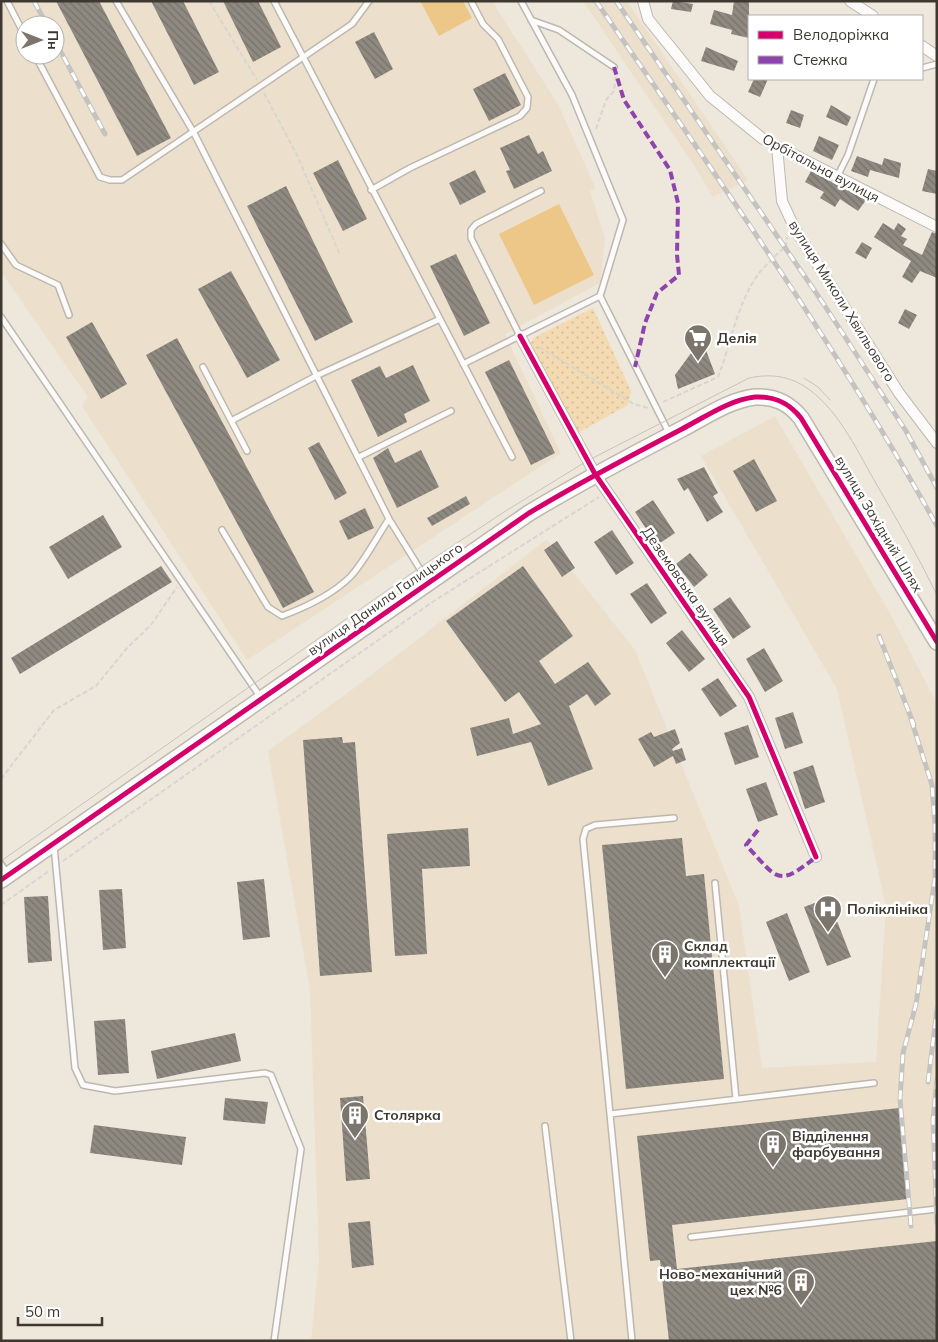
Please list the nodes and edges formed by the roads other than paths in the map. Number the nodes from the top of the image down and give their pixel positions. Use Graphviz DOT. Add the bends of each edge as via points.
graph roads {
  1 [pos="7,1"];
  2 [pos="116,1"];
  3 [pos="274,1"];
  4 [pos="369,1"];
  5 [pos="471,1"];
  6 [pos="521,1"];
  7 [pos="643,1"];
  8 [pos="850,1"];
  9 [pos="871,15"];
  10 [pos="15,17"];
  11 [pos="531,20"];
  12 [pos="923,47"];
  13 [pos="937,56"];
  14 [pos="303,57"];
  15 [pos="937,64"];
  16 [pos="40,65"];
  17 [pos="614,67"];
  18 [pos="923,68"];
  19 [pos="874,80"];
  20 [pos="194,133"];
  21 [pos="777,147"];
  22 [pos="837,177"];
  23 [pos="371,190"];
  24 [pos="541,191"];
  25 [pos="937,227"];
  26 [pos="1,244"];
  27 [pos="600,296"];
  28 [pos="68,315"];
  29 [pos="1,317"];
  30 [pos="440,319"];
  31 [pos="520,336"];
  32 [pos="463,364"];
  33 [pos="203,367"];
  34 [pos="318,375"];
  35 [pos="451,411"];
  36 [pos="801,418"];
  37 [pos="231,421"];
  38 [pos="670,435"];
  39 [pos="937,443"];
  40 [pos="246,451"];
  41 [pos="512,457"];
  42 [pos="359,458"];
  43 [pos="595,474"];
  44 [pos="389,519"];
  45 [pos="222,530"];
  46 [pos="429,583"];
  47 [pos="937,642"];
  48 [pos="262,698"];
  49 [pos="674,818"];
  50 [pos="54,843"];
  51 [pos="816,857"];
  52 [pos="4,873"];
  53 [pos="715,883"];
  54 [pos="874,1083"];
  55 [pos="736,1099"];
  56 [pos="610,1114"];
  57 [pos="545,1126"];
  58 [pos="937,1209"];
  59 [pos="691,1237"];
  60 [pos="274,1341"];
  61 [pos="571,1341"];
  62 [pos="632,1341"];
  1 -- 10 [label="lane"];
  2 -- 20 [label="lane"];
  3 -- 14 [label="lane"];
  4 -- 14 [label="lane" via="352,24"];
  5 -- 23 [label="lane" via="483,24 498,39 528,97 527,108 520,116"];
  6 -- 11 [label="lane"];
  7 -- 21 [label="street, Орбітальна вулиця" via="648,19 710,96"];
  8 -- 9 [label="street"];
  11 -- 17 [label="lane" via="559,30"];
  11 -- 27 [label="lane" via="572,95 623,220"];
  12 -- 13 [label="street"];
  14 -- 20 [label="lane"];
  14 -- 23 [label="lane"];
  15 -- 18 [label="lane"];
  16 -- 20 [label="lane" via="100,177 122,180"];
  19 -- 22 [label="lane"];
  20 -- 34 [label="lane"];
  21 -- 22 [label="street, Орбітальна вулиця"];
  21 -- 39 [label="street, вулиця Миколи Хвильового" via="782,201 795,229 899,393"];
  22 -- 25 [label="street, Орбітальна вулиця"];
  23 -- 30 [label="lane"];
  24 -- 31 [label="lane" via="476,224 471,230 471,238"];
  26 -- 28 [label="lane" via="16,265 58,285"];
  27 -- 31 [label="lane"];
  27 -- 38 [label="lane"];
  29 -- 48 [label="lane"];
  30 -- 32 [label="lane"];
  30 -- 34 [label="lane"];
  31 -- 32 [label="lane"];
  31 -- 43 [label="street, Деземовська вулиця"];
  32 -- 41 [label="lane"];
  33 -- 37 [label="lane"];
  34 -- 37 [label="lane"];
  34 -- 42 [label="lane"];
  35 -- 42 [label="lane"];
  36 -- 38 [label="street, вулиця Данила Галицького" via="790,406 777,399 754,397 728,405"];
  36 -- 47 [label="street, вулиця Західний Шлях"];
  37 -- 40 [label="lane"];
  38 -- 43 [label="street, вулиця Данила Галицького"];
  42 -- 44 [label="lane"];
  43 -- 46 [label="street, вулиця Данила Галицького" via="528,513"];
  43 -- 51 [label="street, Деземовська вулиця" via="748,697"];
  44 -- 45 [label="lane" via="351,576 334,590 282,616 268,608"];
  44 -- 46 [label="lane"];
  46 -- 48 [label="street, вулиця Данила Галицького"];
  48 -- 50 [label="street, вулиця Данила Галицького"];
  49 -- 56 [label="lane" via="594,825 586,829 583,839"];
  50 -- 52 [label="street, вулиця Данила Галицького"];
  50 -- 60 [label="lane" via="75,1068 83,1085 115,1091 265,1073 271,1075 301,1149"];
  53 -- 55 [label="lane"];
  54 -- 55 [label="lane"];
  55 -- 56 [label="lane"];
  56 -- 62 [label="lane"];
  57 -- 61 [label="lane"];
  58 -- 59 [label="lane"];
}
